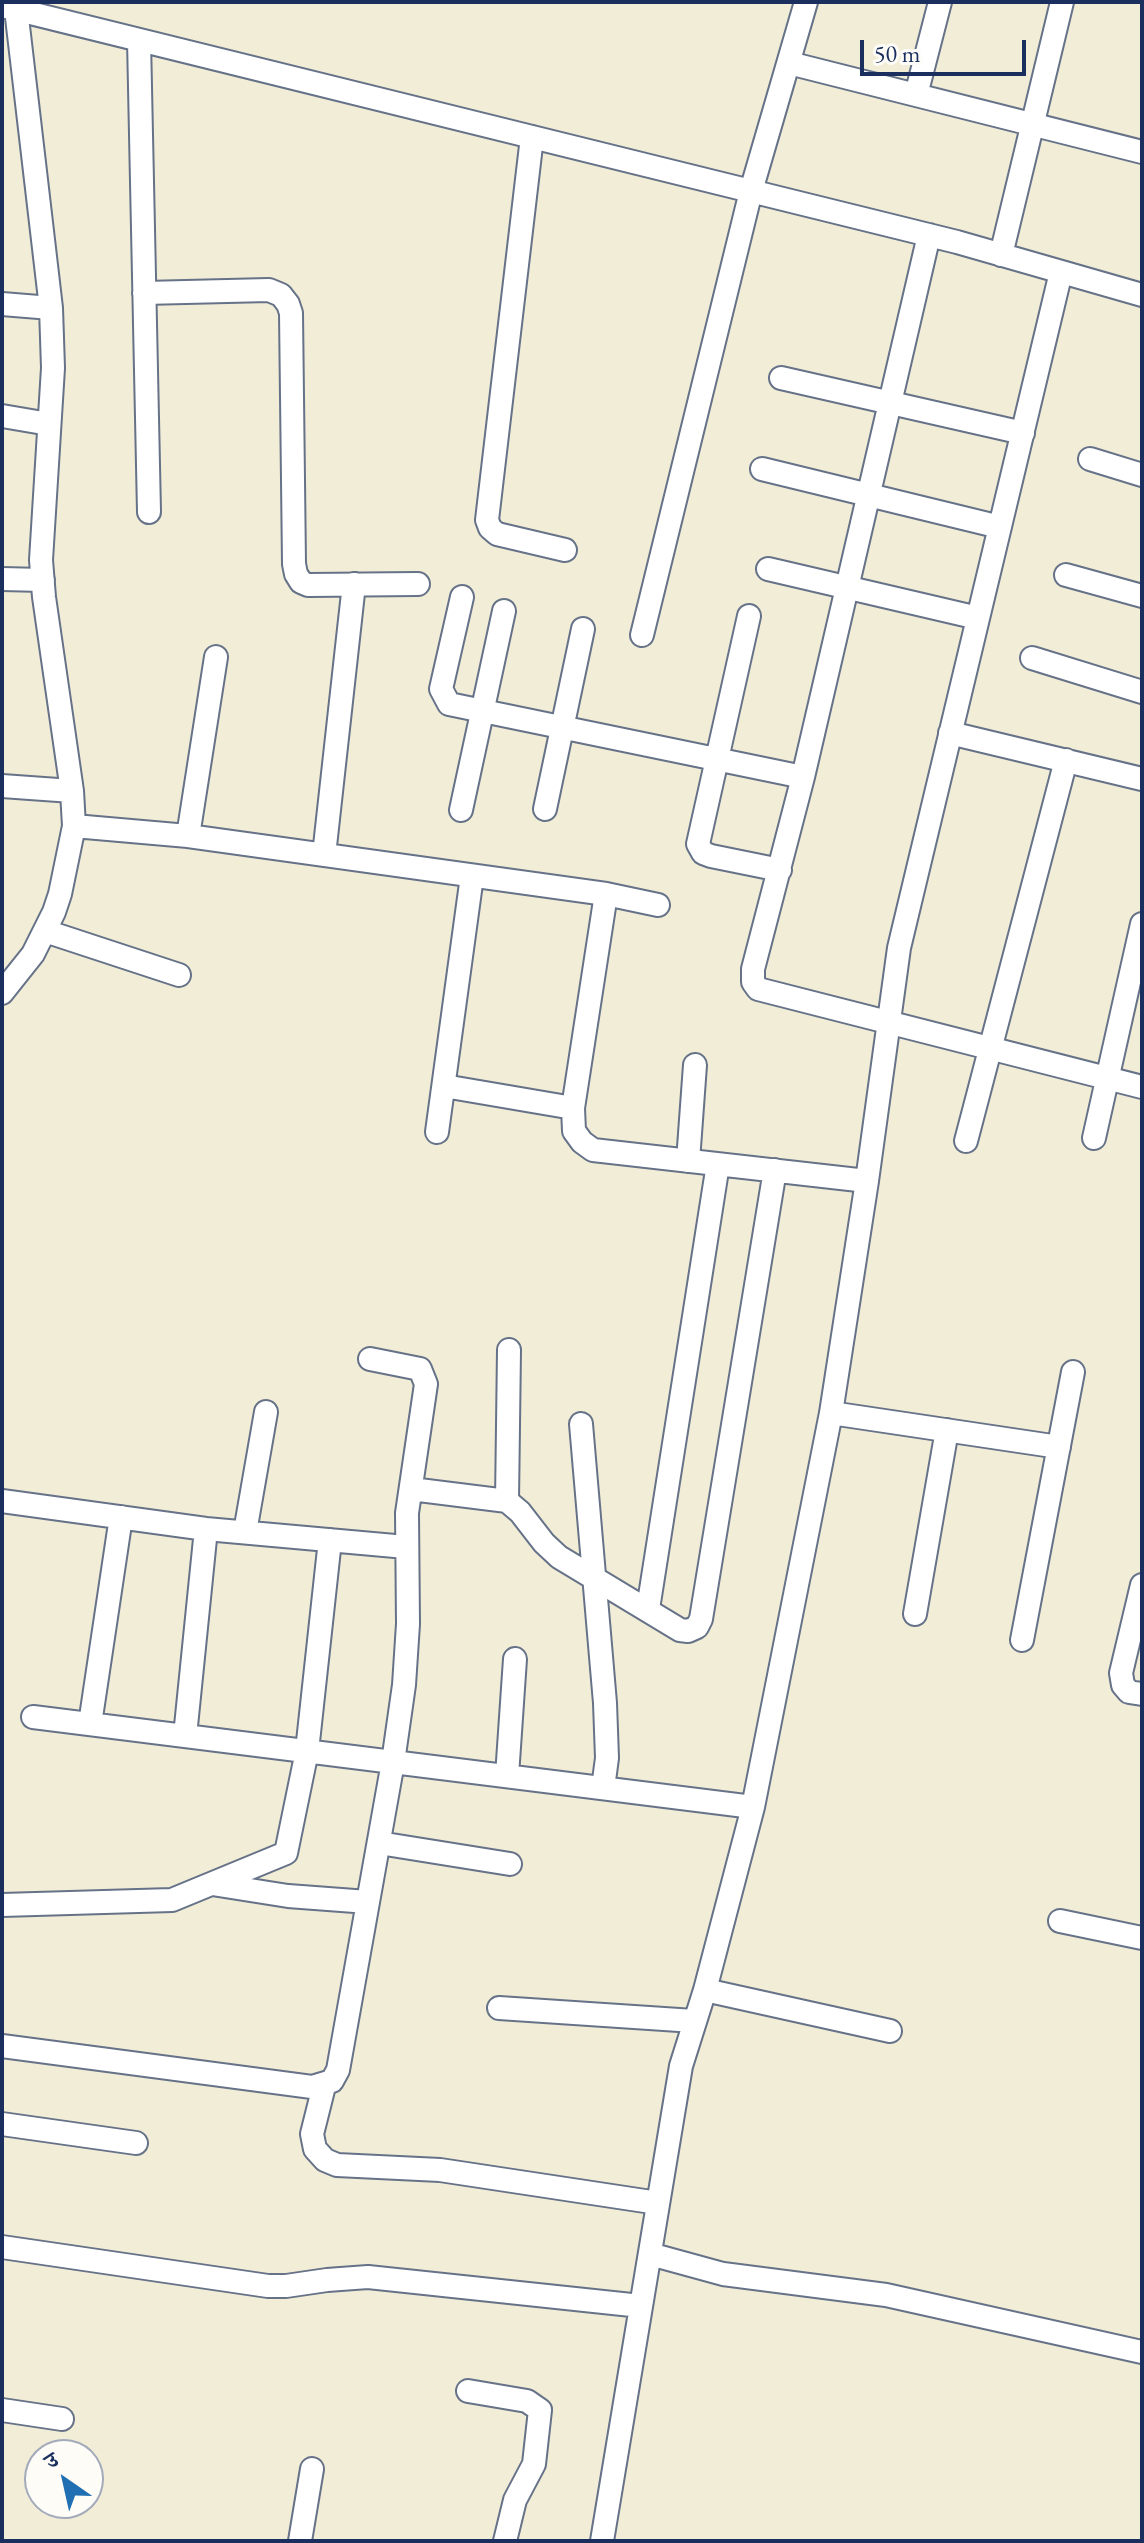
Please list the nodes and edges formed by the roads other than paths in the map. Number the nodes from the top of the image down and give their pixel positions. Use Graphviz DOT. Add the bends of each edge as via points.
graph roads {
  1 [pos="806,2"];
  2 [pos="940,2"];
  3 [pos="1062,2"];
  4 [pos="9,8"];
  5 [pos="139,40"];
  6 [pos="789,63"];
  7 [pos="916,95"];
  8 [pos="1033,124"];
  9 [pos="532,137"];
  10 [pos="1141,149"];
  11 [pos="751,191"];
  12 [pos="929,235"];
  13 [pos="1001,255"];
  14 [pos="1061,272"];
  15 [pos="144,293"];
  16 [pos="1142,295"];
  17 [pos="2,304"];
  18 [pos="51,308"];
  19 [pos="781,378"];
  20 [pos="891,403"];
  21 [pos="2,416"];
  22 [pos="49,424"];
  23 [pos="1023,433"];
  24 [pos="1090,459"];
  25 [pos="762,469"];
  26 [pos="1142,475"];
  27 [pos="870,495"];
  28 [pos="149,512"];
  29 [pos="1000,527"];
  30 [pos="565,550"];
  31 [pos="768,569"];
  32 [pos="1066,575"];
  33 [pos="2,579"];
  34 [pos="43,580"];
  35 [pos="354,584"];
  36 [pos="418,584"];
  37 [pos="849,588"];
  38 [pos="1142,596"];
  39 [pos="462,597"];
  40 [pos="504,611"];
  41 [pos="749,616"];
  42 [pos="978,618"];
  43 [pos="583,629"];
  44 [pos="642,635"];
  45 [pos="216,657"];
  46 [pos="1032,658"];
  47 [pos="1142,692"];
  48 [pos="483,710"];
  49 [pos="562,727"];
  50 [pos="950,733"];
  51 [pos="1066,760"];
  52 [pos="715,761"];
  53 [pos="803,777"];
  54 [pos="1142,779"];
  55 [pos="2,786"];
  56 [pos="72,791"];
  57 [pos="545,809"];
  58 [pos="461,810"];
  59 [pos="74,826"];
  60 [pos="188,836"];
  61 [pos="324,855"];
  62 [pos="780,870"];
  63 [pos="472,876"];
  64 [pos="606,894"];
  65 [pos="658,905"];
  66 [pos="1142,924"];
  67 [pos="45,931"];
  68 [pos="179,975"];
  69 [pos="2,993"];
  70 [pos="889,1021"];
  71 [pos="991,1047"];
  72 [pos="695,1065"];
  73 [pos="1107,1079"];
  74 [pos="444,1086"];
  75 [pos="1142,1087"];
  76 [pos="573,1108"];
  77 [pos="437,1132"];
  78 [pos="1094,1138"];
  79 [pos="966,1141"];
  80 [pos="688,1161"];
  81 [pos="718,1164"];
  82 [pos="775,1170"];
  83 [pos="867,1181"];
  84 [pos="509,1350"];
  85 [pos="370,1359"];
  86 [pos="1073,1372"];
  87 [pos="266,1412"];
  88 [pos="831,1413"];
  89 [pos="581,1424"];
  90 [pos="947,1430"];
  91 [pos="1059,1447"];
  92 [pos="411,1489"];
  93 [pos="2,1501"];
  94 [pos="507,1501"];
  95 [pos="121,1517"];
  96 [pos="206,1529"];
  97 [pos="245,1532"];
  98 [pos="330,1540"];
  99 [pos="406,1547"];
  100 [pos="596,1578"];
  101 [pos="1142,1585"];
  102 [pos="648,1609"];
  103 [pos="915,1614"];
  104 [pos="1022,1640"];
  105 [pos="515,1659"];
  106 [pos="1142,1694"];
  107 [pos="33,1717"];
  108 [pos="90,1724"];
  109 [pos="185,1736"];
  110 [pos="307,1751"];
  111 [pos="393,1762"];
  112 [pos="507,1776"];
  113 [pos="603,1788"];
  114 [pos="753,1807"];
  115 [pos="379,1843"];
  116 [pos="510,1864"];
  117 [pos="211,1884"];
  118 [pos="368,1902"];
  119 [pos="2,1905"];
  120 [pos="1060,1921"];
  121 [pos="1142,1938"];
  122 [pos="705,1990"];
  123 [pos="499,2008"];
  124 [pos="694,2021"];
  125 [pos="890,2031"];
  126 [pos="2,2046"];
  127 [pos="324,2086"];
  128 [pos="2,2124"];
  129 [pos="136,2143"];
  130 [pos="658,2203"];
  131 [pos="2,2247"];
  132 [pos="650,2254"];
  133 [pos="641,2306"];
  134 [pos="1142,2352"];
  135 [pos="468,2391"];
  136 [pos="2,2410"];
  137 [pos="62,2419"];
  138 [pos="312,2469"];
  139 [pos="300,2541"];
  140 [pos="505,2541"];
  141 [pos="602,2541"];
  1 -- 6 [label="street"];
  2 -- 7 [label="street"];
  3 -- 8 [label="street"];
  4 -- 5 [label="street"];
  4 -- 18 [label="street"];
  5 -- 9 [label="street"];
  5 -- 15 [label="street"];
  6 -- 7 [label="street"];
  6 -- 11 [label="street"];
  7 -- 8 [label="street"];
  8 -- 10 [label="street"];
  8 -- 13 [label="street"];
  9 -- 11 [label="street"];
  9 -- 30 [label="street" via="487,520 497,534"];
  11 -- 12 [label="street"];
  11 -- 44 [label="street"];
  12 -- 13 [label="street"];
  12 -- 20 [label="street"];
  13 -- 14 [label="street"];
  14 -- 16 [label="street"];
  14 -- 23 [label="street"];
  15 -- 28 [label="street"];
  15 -- 35 [label="street" via="269,290 288,304 296,574 308,585"];
  17 -- 18 [label="street"];
  18 -- 22 [label="street"];
  19 -- 20 [label="street"];
  20 -- 23 [label="street"];
  20 -- 27 [label="street"];
  21 -- 22 [label="street"];
  22 -- 34 [label="street"];
  23 -- 29 [label="street"];
  24 -- 26 [label="street"];
  25 -- 27 [label="street"];
  27 -- 29 [label="street"];
  27 -- 37 [label="street"];
  29 -- 42 [label="street"];
  31 -- 37 [label="street"];
  32 -- 38 [label="street"];
  33 -- 34 [label="street"];
  34 -- 56 [label="street"];
  35 -- 36 [label="street"];
  35 -- 61 [label="street"];
  37 -- 42 [label="street"];
  37 -- 53 [label="street"];
  39 -- 48 [label="street" via="441,689 449,704"];
  40 -- 48 [label="street"];
  41 -- 52 [label="street"];
  42 -- 50 [label="street"];
  43 -- 49 [label="street"];
  45 -- 60 [label="street"];
  46 -- 47 [label="street"];
  48 -- 49 [label="street"];
  48 -- 58 [label="street"];
  49 -- 52 [label="street"];
  49 -- 57 [label="street"];
  50 -- 51 [label="street"];
  50 -- 70 [label="street" via="899,948"];
  51 -- 54 [label="street"];
  51 -- 71 [label="street"];
  52 -- 53 [label="street"];
  52 -- 62 [label="street" via="699,832 703,853"];
  53 -- 62 [label="street"];
  55 -- 56 [label="street"];
  56 -- 59 [label="street"];
  59 -- 60 [label="street"];
  59 -- 67 [label="street" via="60,894"];
  60 -- 61 [label="street"];
  61 -- 63 [label="street"];
  62 -- 70 [label="street" via="753,969 758,989"];
  63 -- 64 [label="street"];
  63 -- 74 [label="street"];
  64 -- 65 [label="street"];
  64 -- 76 [label="street"];
  66 -- 73 [label="street"];
  67 -- 68 [label="street"];
  67 -- 69 [label="street"];
  70 -- 71 [label="street"];
  70 -- 83 [label="street"];
  71 -- 73 [label="street"];
  71 -- 79 [label="street"];
  72 -- 80 [label="street"];
  73 -- 75 [label="street"];
  73 -- 78 [label="street"];
  74 -- 76 [label="street"];
  74 -- 77 [label="street"];
  76 -- 80 [label="street" via="574,1131 593,1150"];
  80 -- 81 [label="street"];
  81 -- 82 [label="street"];
  81 -- 102 [label="street"];
  82 -- 83 [label="street"];
  82 -- 102 [label="street" via="701,1619 697,1627 680,1630"];
  83 -- 88 [label="street"];
  84 -- 94 [label="street"];
  85 -- 92 [label="street" via="412,1365 424,1375"];
  86 -- 91 [label="street"];
  87 -- 97 [label="street"];
  88 -- 90 [label="street"];
  88 -- 114 [label="street"];
  89 -- 100 [label="street"];
  90 -- 91 [label="street"];
  90 -- 103 [label="street"];
  91 -- 104 [label="street"];
  92 -- 94 [label="street"];
  92 -- 99 [label="street"];
  93 -- 95 [label="street"];
  94 -- 100 [label="street" via="559,1557"];
  95 -- 96 [label="street"];
  95 -- 108 [label="street"];
  96 -- 97 [label="street"];
  96 -- 109 [label="street"];
  97 -- 98 [label="street"];
  98 -- 99 [label="street"];
  98 -- 110 [label="street"];
  99 -- 111 [label="street" via="407,1654"];
  100 -- 102 [label="street"];
  100 -- 113 [label="street" via="607,1735"];
  101 -- 106 [label="street" via="1121,1673 1129,1692"];
  105 -- 112 [label="street"];
  107 -- 108 [label="street"];
  108 -- 109 [label="street"];
  109 -- 110 [label="street"];
  110 -- 111 [label="street"];
  110 -- 117 [label="street" via="286,1853"];
  111 -- 112 [label="street"];
  111 -- 115 [label="street"];
  112 -- 113 [label="street"];
  113 -- 114 [label="street"];
  114 -- 122 [label="street"];
  115 -- 116 [label="street"];
  115 -- 118 [label="street"];
  117 -- 118 [label="street"];
  117 -- 119 [label="street" via="172,1900"];
  118 -- 127 [label="street" via="338,2070"];
  120 -- 121 [label="street"];
  122 -- 124 [label="street"];
  122 -- 125 [label="street"];
  123 -- 124 [label="street"];
  124 -- 130 [label="street" via="681,2066"];
  126 -- 127 [label="street"];
  127 -- 130 [label="street" via="312,2134 315,2149 337,2165 440,2170"];
  128 -- 129 [label="street"];
  130 -- 132 [label="street"];
  131 -- 133 [label="street" via="268,2286 368,2277"];
  132 -- 133 [label="street"];
  132 -- 134 [label="street" via="723,2274 886,2295"];
  133 -- 141 [label="street"];
  135 -- 140 [label="street" via="514,2397 540,2410 534,2464 515,2500"];
  136 -- 137 [label="street"];
  138 -- 139 [label="street"];
}
